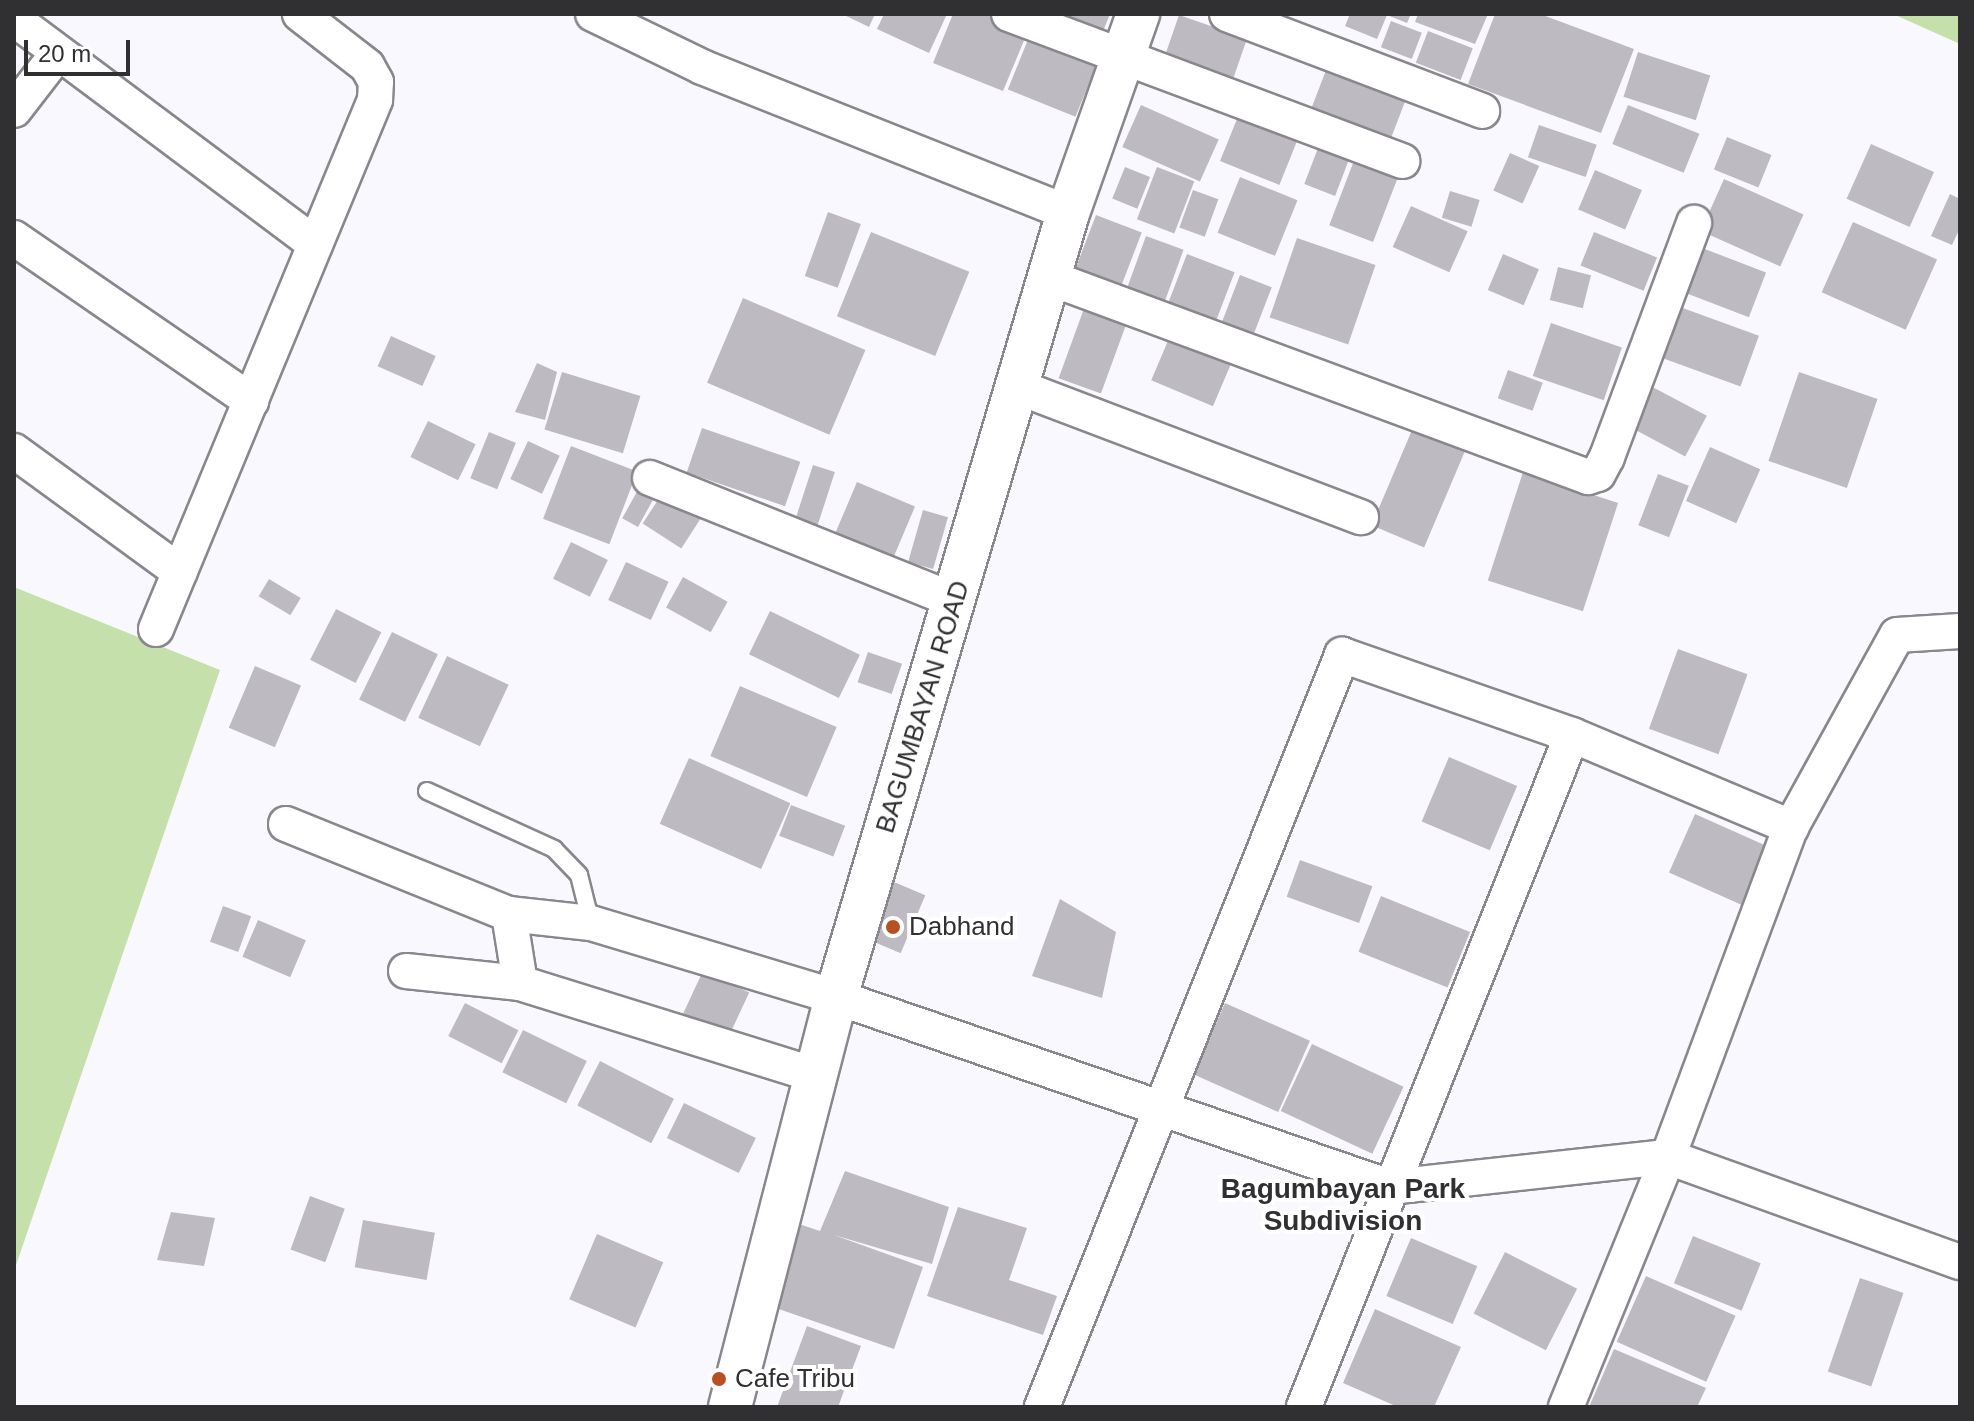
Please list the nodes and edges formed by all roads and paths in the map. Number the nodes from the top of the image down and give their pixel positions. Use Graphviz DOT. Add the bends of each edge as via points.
graph roads {
  1 [pos="300,14"];
  2 [pos="593,14"];
  3 [pos="1009,14"];
  4 [pos="1138,14"];
  5 [pos="1227,14"];
  6 [pos="14,19"];
  7 [pos="58,53"];
  8 [pos="1123,59"];
  9 [pos="14,110"];
  10 [pos="1482,111"];
  11 [pos="1402,161"];
  12 [pos="1068,213"];
  13 [pos="1694,223"];
  14 [pos="14,238"];
  15 [pos="315,244"];
  16 [pos="1050,278"];
  17 [pos="1018,387"];
  18 [pos="251,401"];
  19 [pos="14,451"];
  20 [pos="650,478"];
  21 [pos="1361,517"];
  22 [pos="180,572"];
  23 [pos="954,600"];
  24 [pos="156,629"];
  25 [pos="1960,631"];
  26 [pos="1572,735"];
  27 [pos="427,791"];
  28 [pos="286,824"];
  29 [pos="1791,827"];
  30 [pos="509,914"];
  31 [pos="591,923"];
  32 [pos="406,971"];
  33 [pos="520,983"];
  34 [pos="836,997"];
  35 [pos="816,1075"];
  36 [pos="1162,1108"];
  37 [pos="1668,1157"];
  38 [pos="1390,1187"];
  39 [pos="1960,1262"];
  40 [pos="730,1407"];
  41 [pos="1042,1407"];
  42 [pos="1304,1407"];
  43 [pos="1566,1407"];
  1 -- 15 [label="street" via="367,66 376,82 375,100"];
  2 -- 12 [label="street" via="702,67"];
  3 -- 8 [label="street"];
  4 -- 8 [label="street, BAGUMBAYAN ROAD"];
  5 -- 10 [label="street"];
  6 -- 7 [label="street"];
  7 -- 9 [label="street"];
  7 -- 15 [label="street"];
  8 -- 11 [label="street"];
  8 -- 12 [label="street, BAGUMBAYAN ROAD"];
  12 -- 16 [label="street, BAGUMBAYAN ROAD"];
  13 -- 16 [label="street" via="1607,457 1598,474 1588,477"];
  14 -- 18 [label="street"];
  15 -- 18 [label="street"];
  16 -- 17 [label="street, BAGUMBAYAN ROAD"];
  17 -- 21 [label="street"];
  17 -- 23 [label="street, BAGUMBAYAN ROAD"];
  18 -- 22 [label="street"];
  19 -- 22 [label="street"];
  20 -- 23 [label="street"];
  22 -- 24 [label="street"];
  23 -- 34 [label="street, BAGUMBAYAN ROAD"];
  25 -- 29 [label="street" via="1897,635"];
  26 -- 29 [label="street"];
  26 -- 36 [label="street" via="1342,655"];
  26 -- 38 [label="street"];
  27 -- 31 [label="lane" via="554,849 579,875"];
  28 -- 30 [label="street"];
  29 -- 37 [label="street"];
  30 -- 31 [label="street"];
  30 -- 33 [label="street"];
  31 -- 34 [label="street"];
  32 -- 33 [label="street"];
  33 -- 35 [label="street"];
  34 -- 35 [label="street, BAGUMBAYAN ROAD"];
  34 -- 36 [label="street"];
  35 -- 40 [label="street, BAGUMBAYAN ROAD"];
  36 -- 38 [label="street"];
  36 -- 41 [label="street"];
  37 -- 38 [label="street"];
  37 -- 39 [label="street"];
  37 -- 43 [label="street"];
  38 -- 42 [label="street"];
}
